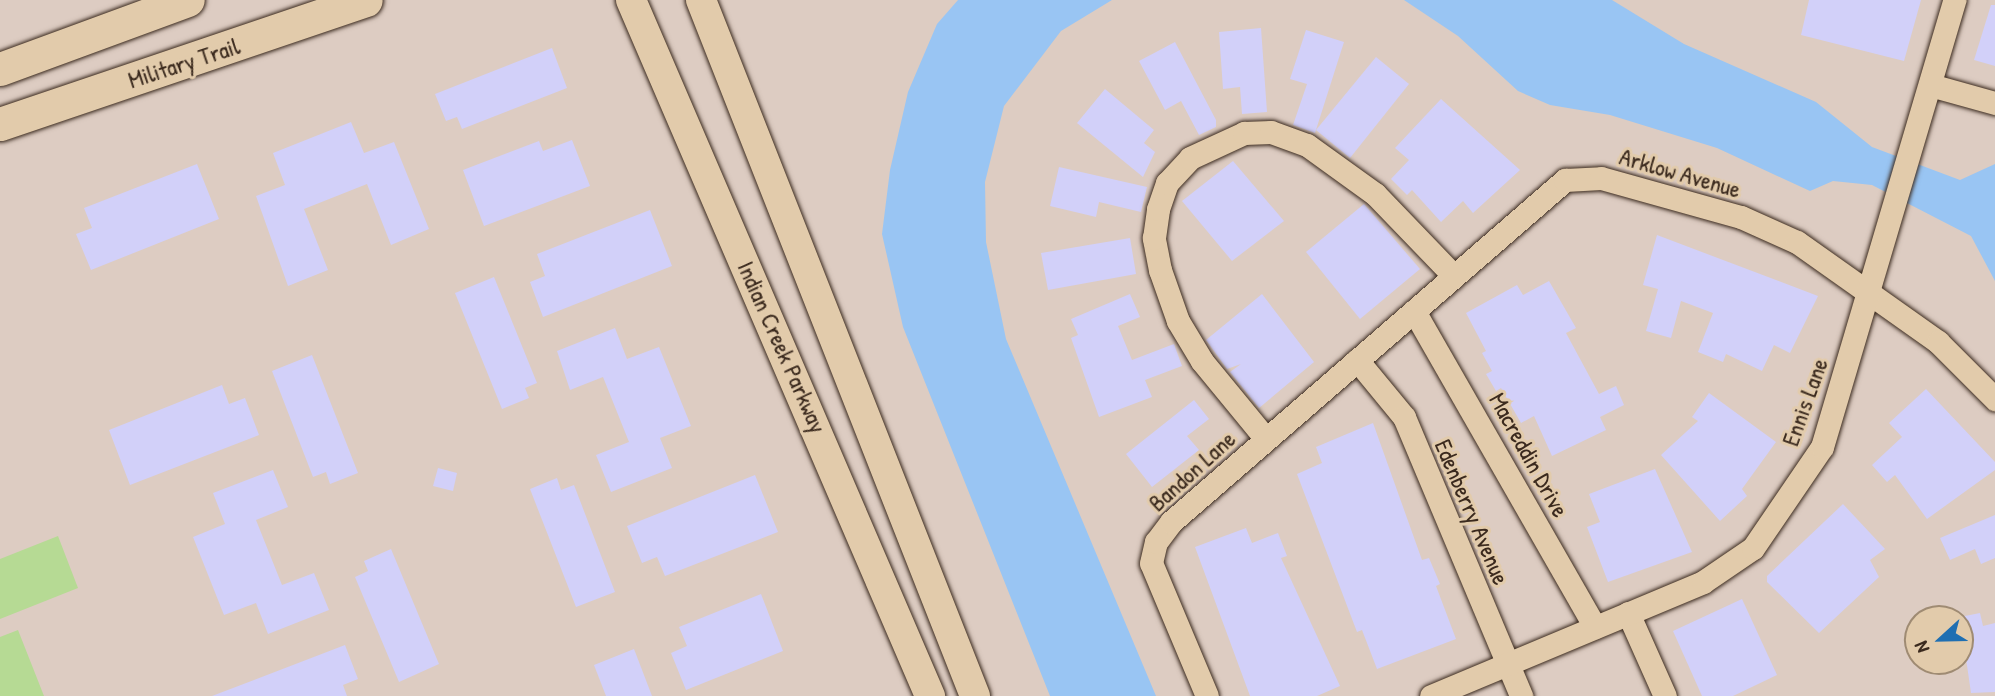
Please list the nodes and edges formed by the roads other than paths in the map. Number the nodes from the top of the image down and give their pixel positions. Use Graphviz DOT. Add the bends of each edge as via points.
graph roads {
  1 [pos="188,0"];
  2 [pos="366,0"];
  3 [pos="631,0"];
  4 [pos="701,0"];
  5 [pos="1954,0"];
  6 [pos="0,69"];
  7 [pos="1930,85"];
  8 [pos="1995,103"];
  9 [pos="0,124"];
  10 [pos="1454,276"];
  11 [pos="1866,287"];
  12 [pos="1414,311"];
  13 [pos="1357,360"];
  14 [pos="1995,400"];
  15 [pos="1266,439"];
  16 [pos="1628,613"];
  17 [pos="1595,627"];
  18 [pos="1508,665"];
  19 [pos="930,696"];
  20 [pos="975,696"];
  21 [pos="1207,696"];
  22 [pos="1431,696"];
  23 [pos="1521,696"];
  24 [pos="1665,696"];
  1 -- 6 [label="main road"];
  2 -- 9 [label="main road, Military Trail"];
  3 -- 19 [label="street, Indian Creek Parkway"];
  4 -- 20 [label="street, Indian Creek Parkway"];
  5 -- 7 [label="street, Ennis Lane"];
  7 -- 8 [label="street"];
  7 -- 11 [label="street, Ennis Lane"];
  10 -- 11 [label="street, Arklow Avenue" via="1564,180 1577,176 1741,216 1797,242"];
  10 -- 12 [label="street, Arklow Avenue"];
  10 -- 15 [label="street" via="1375,194 1307,145 1271,132 1244,133 1189,158 1167,183 1158,209 1154,238 1160,270 1178,321 1202,361"];
  11 -- 14 [label="street, Arklow Avenue" via="1938,342"];
  11 -- 16 [label="street, Ennis Lane" via="1822,447 1753,548 1703,582"];
  12 -- 13 [label="street, Arklow Avenue"];
  12 -- 17 [label="street, Macreddin Drive"];
  13 -- 15 [label="street, Bandon Lane"];
  13 -- 18 [label="street, Edenberry Avenue" via="1404,417"];
  15 -- 21 [label="street, Bandon Lane" via="1156,542 1152,563"];
  16 -- 17 [label="street, Ennis Lane"];
  16 -- 24 [label="street"];
  17 -- 18 [label="street, Ennis Lane"];
  18 -- 22 [label="street, Ennis Lane"];
  18 -- 23 [label="street, Edenberry Avenue"];
}
